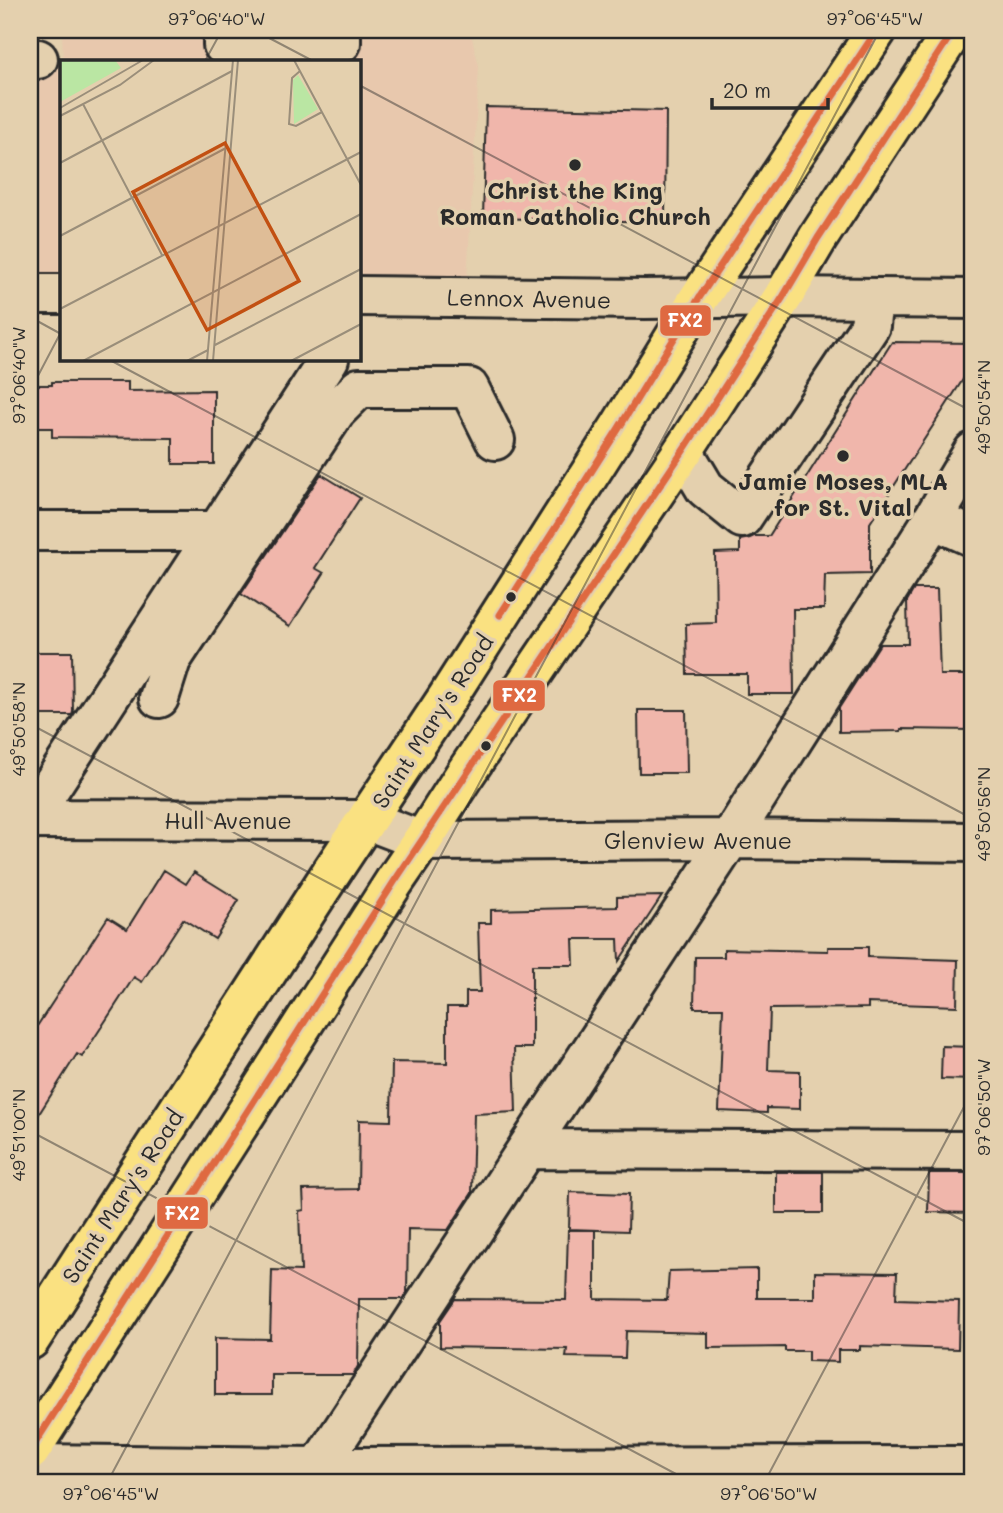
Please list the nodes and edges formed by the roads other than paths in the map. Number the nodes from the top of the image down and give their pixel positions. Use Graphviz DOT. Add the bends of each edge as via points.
graph roads {
  1 [pos="223,30"];
  2 [pos="341,30"];
  3 [pos="877,30"];
  4 [pos="954,30"];
  5 [pos="30,294"];
  6 [pos="60,294"];
  7 [pos="360,296"];
  8 [pos="783,297"];
  9 [pos="699,298"];
  10 [pos="873,298"];
  11 [pos="973,299"];
  12 [pos="328,360"];
  13 [pos="495,440"];
  14 [pos="683,452"];
  15 [pos="973,452"];
  16 [pos="933,519"];
  17 [pos="30,531"];
  18 [pos="218,531"];
  19 [pos="973,537"];
  20 [pos="159,698"];
  21 [pos="30,819"];
  22 [pos="367,820"];
  23 [pos="730,839"];
  24 [pos="422,841"];
  25 [pos="973,842"];
  26 [pos="527,1149"];
  27 [pos="973,1151"];
  28 [pos="30,1340"];
  29 [pos="30,1451"];
  30 [pos="30,1464"];
  31 [pos="973,1466"];
  32 [pos="314,1475"];
  1 -- 2 [label="street" via="223,45 341,43"];
  3 -- 9 [label="main road, Saint Mary's Road"];
  4 -- 8 [label="main road"];
  5 -- 6 [label="street"];
  7 -- 9 [label="street, Lennox Avenue"];
  8 -- 9 [label="street, Lennox Avenue"];
  8 -- 10 [label="street, Lennox Avenue"];
  8 -- 14 [label="main road"];
  9 -- 22 [label="main road, Saint Mary's Road"];
  10 -- 11 [label="street, Lennox Avenue"];
  10 -- 14 [label="street" via="870,326 742,518 705,488"];
  12 -- 18 [label="street"];
  13 -- 20 [label="street" via="469,388 359,388 336,411 171,660"];
  14 -- 24 [label="main road"];
  15 -- 16 [label="street"];
  16 -- 19 [label="street"];
  16 -- 23 [label="street"];
  17 -- 18 [label="street"];
  18 -- 21 [label="street"];
  21 -- 22 [label="street, Hull Avenue"];
  22 -- 24 [label="street, Hull Avenue"];
  22 -- 28 [label="main road, Saint Mary's Road"];
  23 -- 24 [label="street, Glenview Avenue"];
  23 -- 25 [label="street, Glenview Avenue"];
  23 -- 26 [label="street"];
  24 -- 29 [label="main road"];
  26 -- 27 [label="street"];
  26 -- 32 [label="street"];
  30 -- 32 [label="street"];
  31 -- 32 [label="street"];
}
